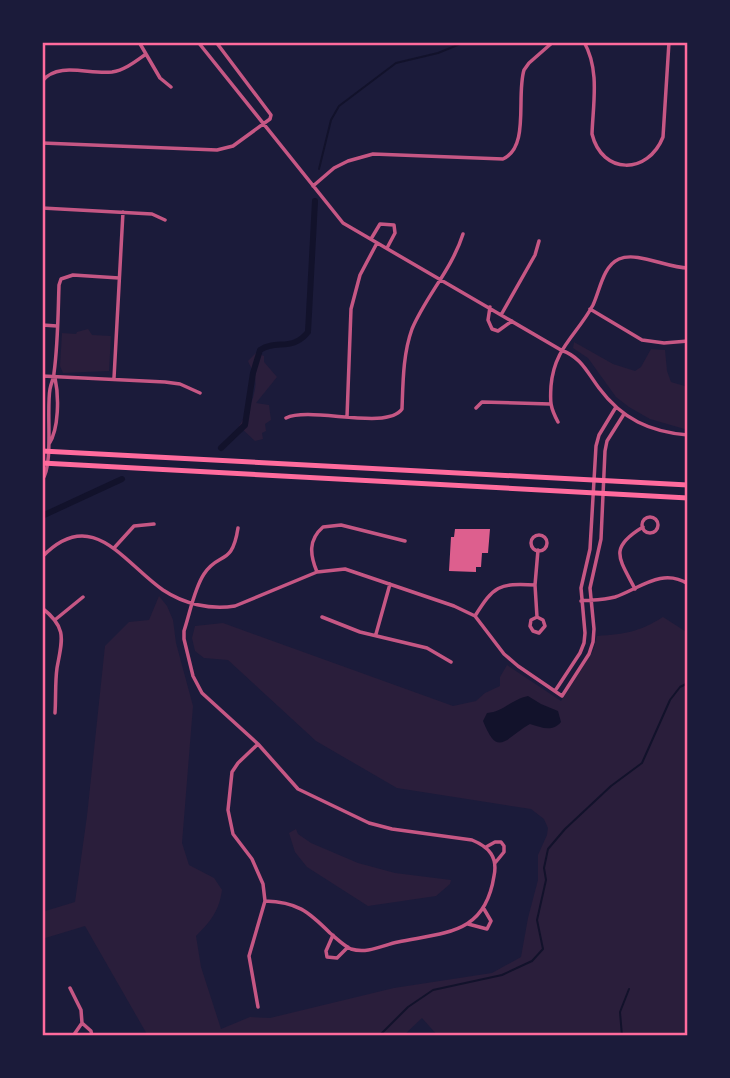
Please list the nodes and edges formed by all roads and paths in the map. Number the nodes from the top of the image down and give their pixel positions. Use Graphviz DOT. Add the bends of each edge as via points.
graph roads {
  1 [pos="139,42"];
  2 [pos="198,42"];
  3 [pos="216,42"];
  4 [pos="554,42"];
  5 [pos="584,42"];
  6 [pos="669,42"];
  7 [pos="146,54"];
  8 [pos="42,81"];
  9 [pos="171,87"];
  10 [pos="262,124"];
  11 [pos="42,142"];
  12 [pos="313,186"];
  13 [pos="42,208"];
  14 [pos="123,212"];
  15 [pos="165,220"];
  16 [pos="463,234"];
  17 [pos="371,239"];
  18 [pos="539,241"];
  19 [pos="377,243"];
  20 [pos="387,248"];
  21 [pos="688,268"];
  22 [pos="119,278"];
  23 [pos="442,279"];
  24 [pos="489,307"];
  25 [pos="590,309"];
  26 [pos="501,315"];
  27 [pos="512,321"];
  28 [pos="42,325"];
  29 [pos="57,326"];
  30 [pos="688,341"];
  31 [pos="561,350"];
  32 [pos="42,376"];
  33 [pos="54,376"];
  34 [pos="114,378"];
  35 [pos="200,393"];
  36 [pos="550,404"];
  37 [pos="616,407"];
  38 [pos="476,408"];
  39 [pos="624,414"];
  40 [pos="347,417"];
  41 [pos="286,418"];
  42 [pos="558,422"];
  43 [pos="688,435"];
  44 [pos="45,451"];
  45 [pos="45,463"];
  46 [pos="42,480"];
  47 [pos="593,481"];
  48 [pos="604,481"];
  49 [pos="688,485"];
  50 [pos="593,492"];
  51 [pos="604,493"];
  52 [pos="688,498"];
  53 [pos="153,524"];
  54 [pos="643,527"];
  55 [pos="238,528"];
  56 [pos="405,541"];
  57 [pos="114,548"];
  58 [pos="538,550"];
  59 [pos="42,557"];
  60 [pos="317,572"];
  61 [pos="687,580"];
  62 [pos="390,584"];
  63 [pos="535,585"];
  64 [pos="635,589"];
  65 [pos="83,597"];
  66 [pos="591,600"];
  67 [pos="581,601"];
  68 [pos="193,604"];
  69 [pos="42,608"];
  70 [pos="322,617"];
  71 [pos="475,617"];
  72 [pos="537,617"];
  73 [pos="55,619"];
  74 [pos="376,634"];
  75 [pos="451,662"];
  76 [pos="555,691"];
  77 [pos="55,713"];
  78 [pos="258,744"];
  79 [pos="486,847"];
  80 [pos="495,863"];
  81 [pos="265,901"];
  82 [pos="484,909"];
  83 [pos="468,924"];
  84 [pos="333,935"];
  85 [pos="348,947"];
  86 [pos="70,988"];
  87 [pos="258,1007"];
  88 [pos="82,1023"];
  89 [pos="73,1036"];
  90 [pos="92,1036"];
  1 -- 7 [label="street"];
  2 -- 10 [label="street"];
  3 -- 10 [label="street" via="270,110 270,119"];
  4 -- 12 [label="street" via="528,63 523,73 518,144 510,156 373,154 341,164"];
  5 -- 6 [label="street" via="593,62 593,141 607,159 624,165 646,160 663,137"];
  7 -- 8 [label="street" via="118,71 61,70"];
  7 -- 9 [label="street"];
  10 -- 11 [label="street" via="233,146 218,150"];
  10 -- 12 [label="street"];
  12 -- 17 [label="street" via="343,223"];
  13 -- 14 [label="street"];
  14 -- 15 [label="street"];
  14 -- 22 [label="street"];
  16 -- 23 [label="street"];
  17 -- 19 [label="street"];
  17 -- 20 [label="street" via="380,224 394,225"];
  18 -- 26 [label="street"];
  19 -- 20 [label="street"];
  19 -- 40 [label="street" via="353,300"];
  20 -- 23 [label="street"];
  21 -- 25 [label="street" via="630,256 618,259 609,266"];
  22 -- 29 [label="street" via="73,275 61,279"];
  22 -- 34 [label="street"];
  23 -- 24 [label="street"];
  23 -- 40 [label="street" via="410,335 399,414"];
  24 -- 26 [label="street"];
  24 -- 27 [label="street" via="492,329 498,331"];
  25 -- 30 [label="street" via="642,340"];
  25 -- 31 [label="street"];
  26 -- 27 [label="street"];
  27 -- 31 [label="street"];
  28 -- 29 [label="street"];
  29 -- 33 [label="street"];
  31 -- 36 [label="street" via="552,373"];
  31 -- 37 [label="street" via="583,365"];
  32 -- 33 [label="street"];
  33 -- 34 [label="street"];
  33 -- 44 [label="street"];
  34 -- 35 [label="street" via="172,383"];
  36 -- 38 [label="street" via="482,402"];
  36 -- 42 [label="street"];
  37 -- 39 [label="street"];
  37 -- 47 [label="street" via="599,435"];
  39 -- 43 [label="street" via="650,429"];
  39 -- 48 [label="street" via="607,441"];
  40 -- 41 [label="street" via="307,414"];
  44 -- 45 [label="street"];
  44 -- 47 [label="main road"];
  45 -- 46 [label="street"];
  45 -- 50 [label="main road"];
  47 -- 48 [label="main road"];
  47 -- 50 [label="street"];
  48 -- 49 [label="main road"];
  48 -- 51 [label="street"];
  50 -- 51 [label="main road"];
  50 -- 67 [label="street"];
  51 -- 52 [label="main road"];
  51 -- 66 [label="street"];
  53 -- 57 [label="street" via="134,526"];
  54 -- 54 [label="street" via="652,532 657,522 647,517"];
  54 -- 64 [label="street" via="626,537 620,552"];
  55 -- 68 [label="street" via="230,554 202,576"];
  56 -- 60 [label="street" via="341,525 323,527 311,548"];
  57 -- 59 [label="street" via="90,537 71,537 53,545"];
  57 -- 68 [label="street" via="163,589"];
  58 -- 58 [label="street" via="546,547 542,535 532,540"];
  58 -- 63 [label="street"];
  60 -- 62 [label="street" via="345,569"];
  60 -- 68 [label="street" via="235,606"];
  61 -- 64 [label="street" via="657,578"];
  62 -- 71 [label="street"];
  62 -- 74 [label="street"];
  63 -- 71 [label="street" via="493,590"];
  63 -- 72 [label="street"];
  64 -- 66 [label="street"];
  65 -- 73 [label="street"];
  66 -- 67 [label="street"];
  66 -- 76 [label="street" via="594,629 589,654 562,696"];
  67 -- 76 [label="street" via="584,643"];
  68 -- 78 [label="street" via="184,631 193,676 209,701"];
  69 -- 73 [label="street"];
  70 -- 74 [label="street"];
  71 -- 76 [label="street" via="504,654"];
  72 -- 72 [label="street" via="530,626 539,633 545,626"];
  73 -- 77 [label="street" via="62,652"];
  74 -- 75 [label="street" via="427,648"];
  78 -- 79 [label="street" via="298,789 334,808 391,829 472,840"];
  78 -- 81 [label="street" via="232,772 228,810 233,834 259,871"];
  79 -- 80 [label="street"];
  79 -- 80 [label="street" via="495,842 504,846"];
  80 -- 82 [label="street" via="493,887"];
  81 -- 84 [label="street" via="302,908"];
  81 -- 87 [label="street" via="249,956"];
  82 -- 83 [label="street"];
  82 -- 83 [label="street" via="491,921 487,929"];
  83 -- 85 [label="street" via="452,932 373,949"];
  84 -- 85 [label="street"];
  84 -- 85 [label="street" via="327,957 337,958"];
  86 -- 88 [label="street"];
  88 -- 89 [label="street"];
  88 -- 90 [label="street"];
}
